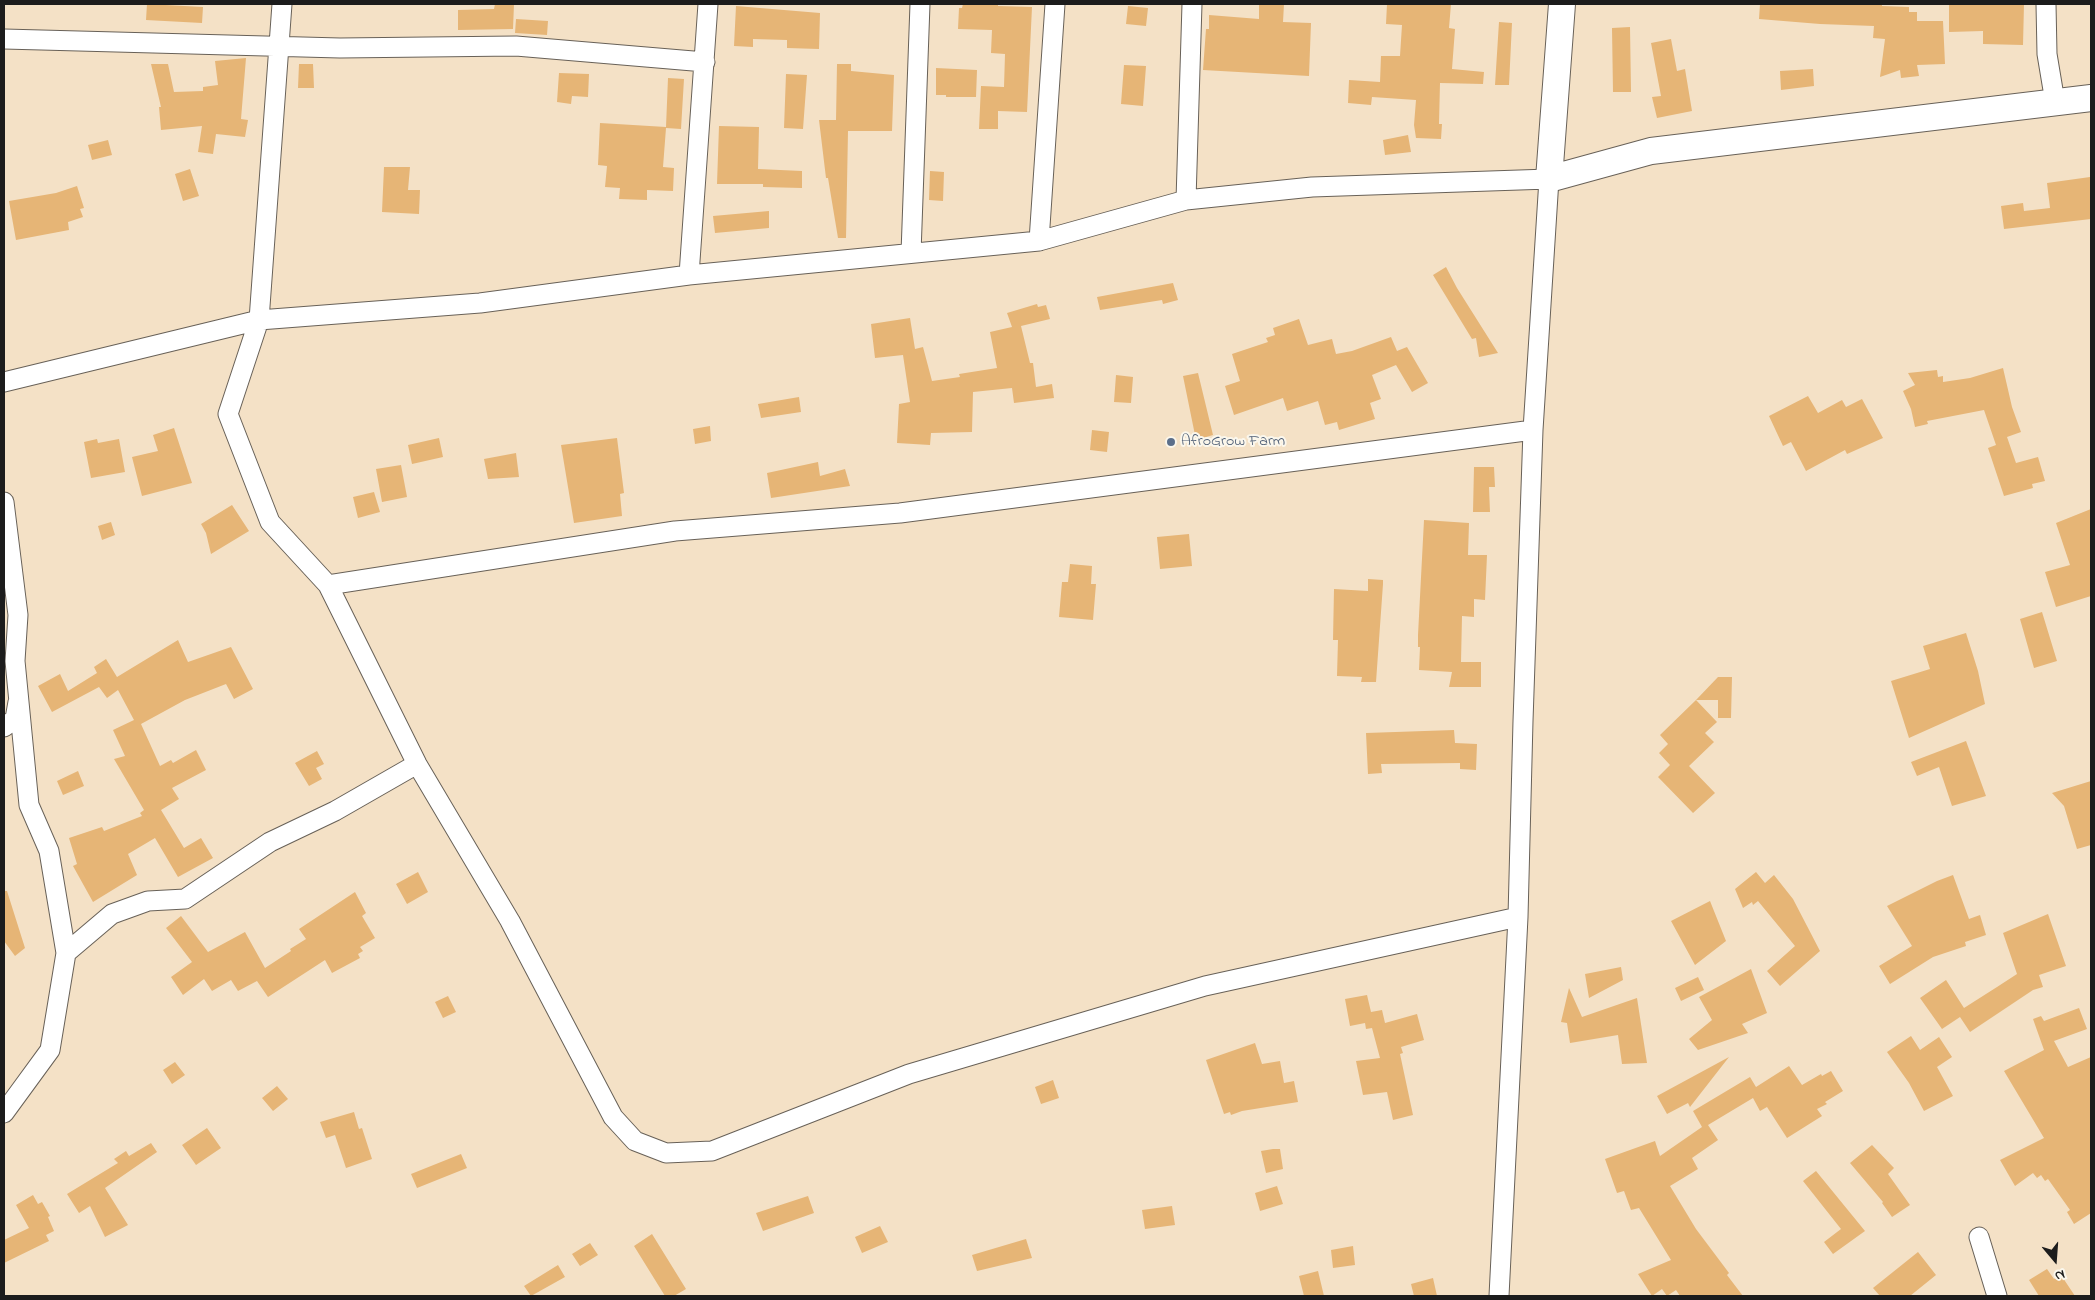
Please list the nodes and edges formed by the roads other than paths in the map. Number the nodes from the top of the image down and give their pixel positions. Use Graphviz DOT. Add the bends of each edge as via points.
graph roads {
  1 [pos="282,4"];
  2 [pos="708,4"];
  3 [pos="920,4"];
  4 [pos="1055,4"];
  5 [pos="1192,4"];
  6 [pos="1562,4"];
  7 [pos="2046,4"];
  8 [pos="4,39"];
  9 [pos="279,46"];
  10 [pos="705,62"];
  11 [pos="2091,98"];
  12 [pos="2055,102"];
  13 [pos="1549,179"];
  14 [pos="1186,200"];
  15 [pos="1039,241"];
  16 [pos="911,253"];
  17 [pos="689,275"];
  18 [pos="259,320"];
  19 [pos="4,382"];
  20 [pos="1534,430"];
  21 [pos="4,502"];
  22 [pos="328,585"];
  23 [pos="11,615"];
  24 [pos="19,698"];
  25 [pos="4,727"];
  26 [pos="417,764"];
  27 [pos="1518,917"];
  28 [pos="66,953"];
  29 [pos="4,1114"];
  30 [pos="1979,1237"];
  31 [pos="1499,1296"];
  32 [pos="1997,1296"];
  1 -- 9 [label="street"];
  2 -- 10 [label="street"];
  3 -- 16 [label="street"];
  4 -- 15 [label="street"];
  5 -- 14 [label="street"];
  6 -- 13 [label="street"];
  7 -- 12 [label="street" via="2048,54"];
  8 -- 9 [label="street"];
  9 -- 10 [label="street" via="516,46"];
  9 -- 18 [label="street"];
  10 -- 17 [label="street"];
  11 -- 12 [label="street"];
  12 -- 13 [label="street" via="1651,151"];
  13 -- 14 [label="street" via="1312,187"];
  13 -- 20 [label="street"];
  14 -- 15 [label="street"];
  15 -- 16 [label="street"];
  16 -- 17 [label="street"];
  17 -- 18 [label="street" via="480,302"];
  18 -- 19 [label="street"];
  18 -- 22 [label="street" via="228,414 270,522"];
  20 -- 22 [label="street" via="900,513 675,531"];
  20 -- 27 [label="street"];
  21 -- 23 [label="street"];
  22 -- 26 [label="street"];
  23 -- 24 [label="street"];
  24 -- 25 [label="street" via="15,719"];
  24 -- 28 [label="street" via="28,806 49,851"];
  26 -- 27 [label="street" via="510,921 613,1117 635,1141 666,1153 712,1151 909,1074 1205,986"];
  26 -- 28 [label="street" via="335,811 270,842 185,899 148,901 112,914"];
  27 -- 31 [label="street"];
  28 -- 29 [label="street" via="50,1050"];
  30 -- 32 [label="street"];
}
